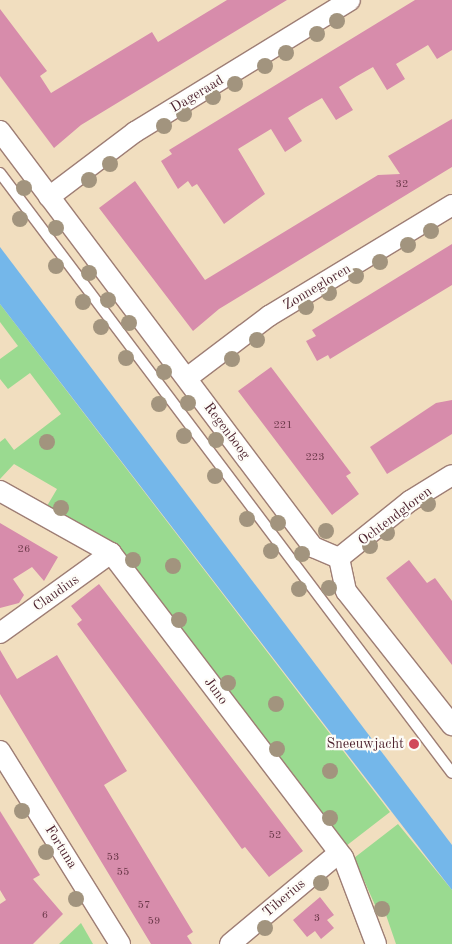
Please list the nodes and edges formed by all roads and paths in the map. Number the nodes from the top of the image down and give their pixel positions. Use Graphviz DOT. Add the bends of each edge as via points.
graph roads {
  1 [pos="350,0"];
  2 [pos="0,131"];
  3 [pos="0,173"];
  4 [pos="49,196"];
  5 [pos="452,205"];
  6 [pos="187,378"];
  7 [pos="452,475"];
  8 [pos="0,491"];
  9 [pos="111,553"];
  10 [pos="339,558"];
  11 [pos="0,633"];
  12 [pos="452,725"];
  13 [pos="0,751"];
  14 [pos="452,773"];
  15 [pos="339,853"];
  16 [pos="120,944"];
  17 [pos="230,944"];
  18 [pos="376,944"];
  1 -- 4 [label="street, Dageraad" via="135,132"];
  2 -- 4 [label="street, Regenboog"];
  3 -- 14 [label="lane, Regenboog"];
  4 -- 6 [label="street, Regenboog"];
  5 -- 6 [label="street, Zonnegloren" via="270,316"];
  6 -- 10 [label="street, Regenboog" via="313,547"];
  7 -- 10 [label="street, Ochtendgloren" via="410,501"];
  8 -- 9 [label="street, Juno"];
  9 -- 11 [label="street, Claudius"];
  9 -- 15 [label="street, Juno"];
  10 -- 12 [label="street" via="346,591"];
  13 -- 16 [label="street, Fortuna"];
  15 -- 17 [label="street, Tiberius"];
  15 -- 18 [label="street, Juno"];
}
